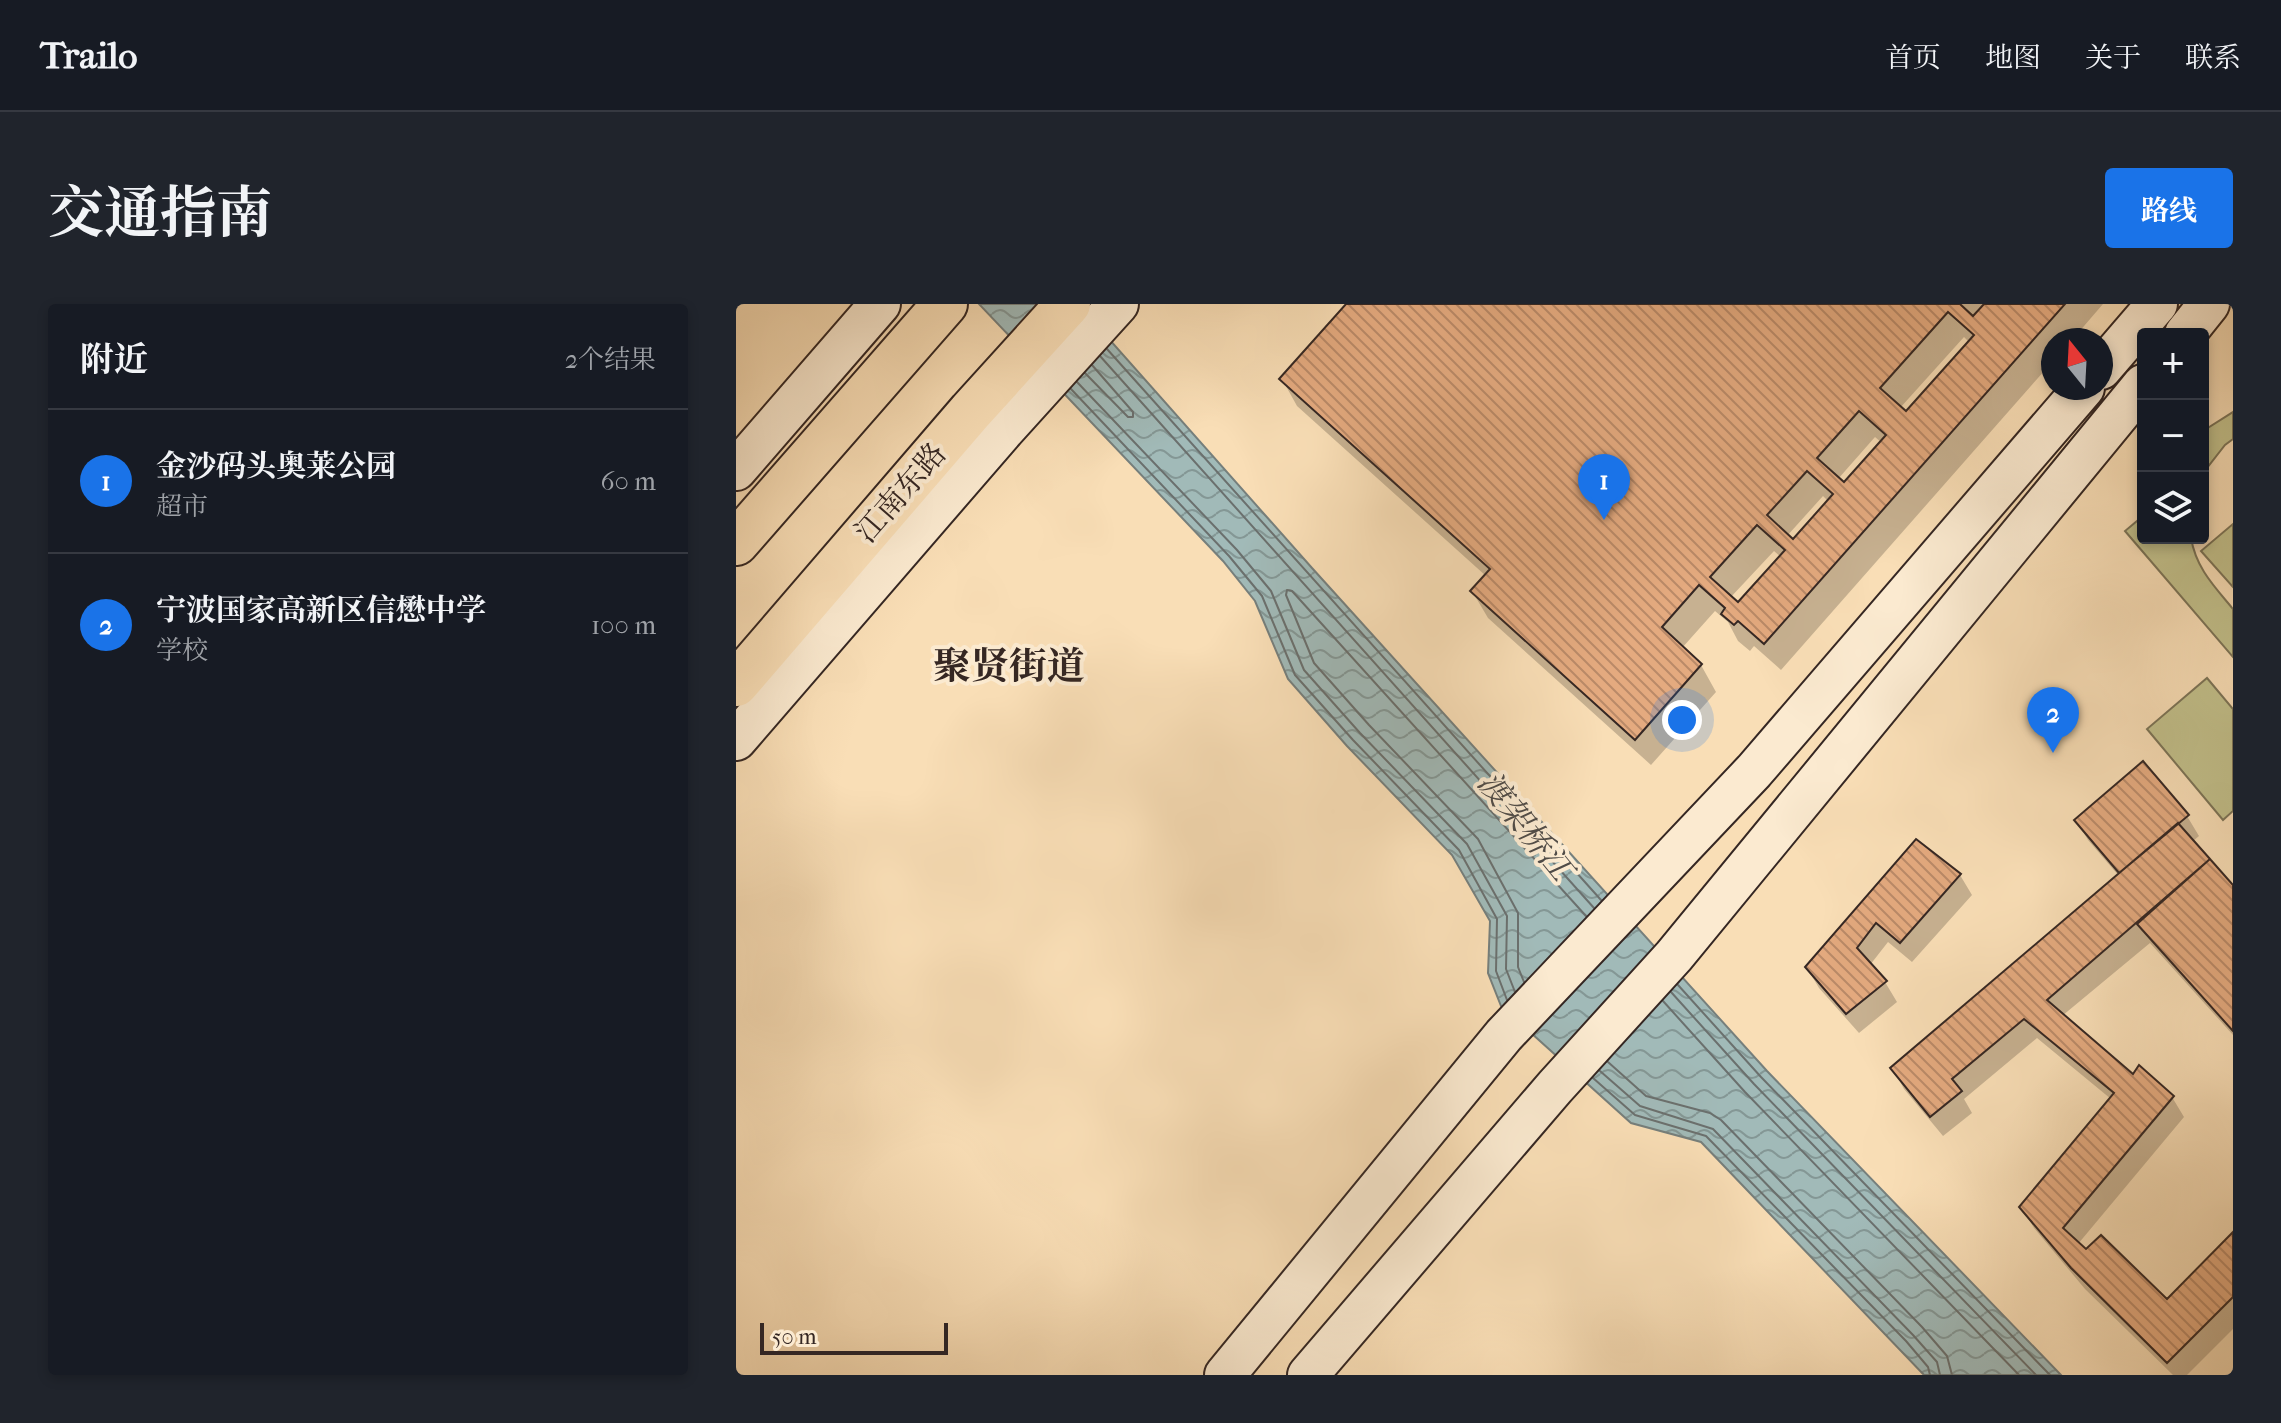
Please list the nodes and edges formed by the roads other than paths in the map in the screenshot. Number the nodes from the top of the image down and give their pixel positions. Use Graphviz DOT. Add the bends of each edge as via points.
graph roads {
  1 [pos="880,304"];
  2 [pos="945,304"];
  3 [pos="1068,304"];
  4 [pos="2157,304"];
  5 [pos="2209,304"];
  6 [pos="1117,305"];
  7 [pos="2190,328"];
  8 [pos="2113,355"];
  9 [pos="1030,374"];
  10 [pos="2137,392"];
  11 [pos="2074,400"];
  12 [pos="736,470"];
  13 [pos="736,543"];
  14 [pos="736,684"];
  15 [pos="736,740"];
  16 [pos="1225,1375"];
  17 [pos="1308,1375"];
  1 -- 12 [label="street"];
  2 -- 13 [label="main road"];
  3 -- 9 [label="main road, 江南东路"];
  4 -- 8 [label="street"];
  5 -- 7 [label="street"];
  6 -- 9 [label="street"];
  9 -- 14 [label="main road, 江南东路"];
  9 -- 15 [label="street"];
  10 -- 17 [label="street" via="1674,956"];
  11 -- 16 [label="street" via="1754,771 1504,1035"];
}
